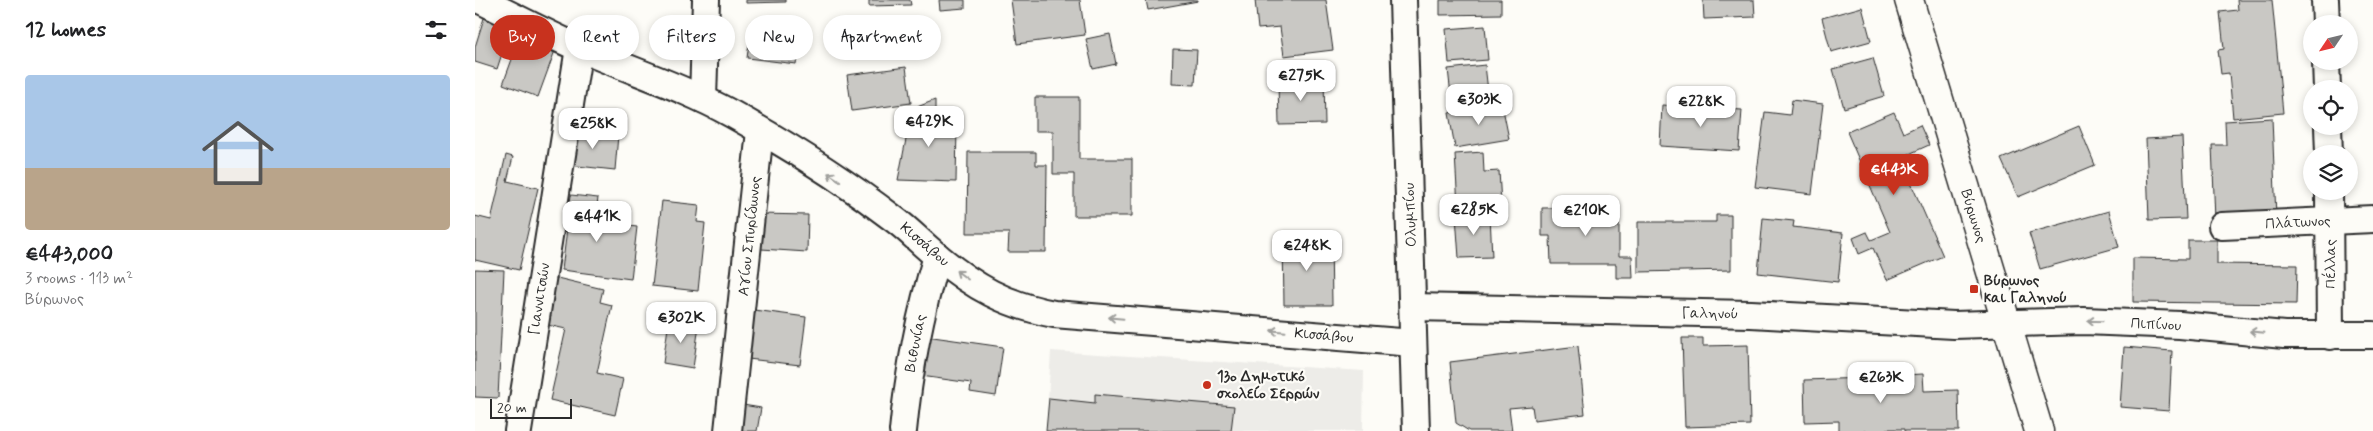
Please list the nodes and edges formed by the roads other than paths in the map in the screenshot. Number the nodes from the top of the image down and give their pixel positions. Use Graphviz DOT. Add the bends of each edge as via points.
graph roads {
  1 [pos="480,0"];
  2 [pos="706,0"];
  3 [pos="1403,0"];
  4 [pos="1909,0"];
  5 [pos="2325,0"];
  6 [pos="2326,15"];
  7 [pos="565,41"];
  8 [pos="577,60"];
  9 [pos="608,60"];
  10 [pos="703,99"];
  11 [pos="760,131"];
  12 [pos="2329,200"];
  13 [pos="2373,219"];
  14 [pos="2330,221"];
  15 [pos="2222,226"];
  16 [pos="937,256"];
  17 [pos="1413,306"];
  18 [pos="2007,324"];
  19 [pos="2373,335"];
  20 [pos="2318,336"];
  21 [pos="1413,343"];
  22 [pos="518,431"];
  23 [pos="728,431"];
  24 [pos="903,431"];
  25 [pos="1416,431"];
  26 [pos="2039,431"];
  1 -- 7 [label="street, Κισσάβου"];
  2 -- 10 [label="street"];
  3 -- 17 [label="street, Ολυμπίου"];
  4 -- 18 [label="main road, Βύρωνος"];
  5 -- 6 [label="street"];
  8 -- 22 [label="street, Γιαννιτσών"];
  9 -- 10 [label="street, Κισσάβου"];
  10 -- 11 [label="street, Κισσάβου"];
  16 -- 11 [label="street, Κισσάβου, one-way" via="896,220"];
  11 -- 23 [label="street, Αγίου Σπυρίδωνος"];
  12 -- 14 [label="street, Πέλλας"];
  13 -- 14 [label="street, Πλάτωνος"];
  14 -- 15 [label="street, Πλάτωνος"];
  14 -- 20 [label="street, Πέλλας"];
  21 -- 16 [label="street, Κισσάβου, one-way" via="1054,314 997,298"];
  16 -- 24 [label="street, Βιθυνίας" via="921,311 908,379"];
  17 -- 18 [label="street, Γαληνού" via="1751,314 1954,325"];
  17 -- 21 [label="street, Ολυμπίου"];
  20 -- 18 [label="street, Πιπίνου, one-way" via="2122,322"];
  18 -- 26 [label="main road, Βύρωνος"];
  19 -- 20 [label="street, Πιπίνου"];
  21 -- 25 [label="street, Ολυμπίου"];
}
